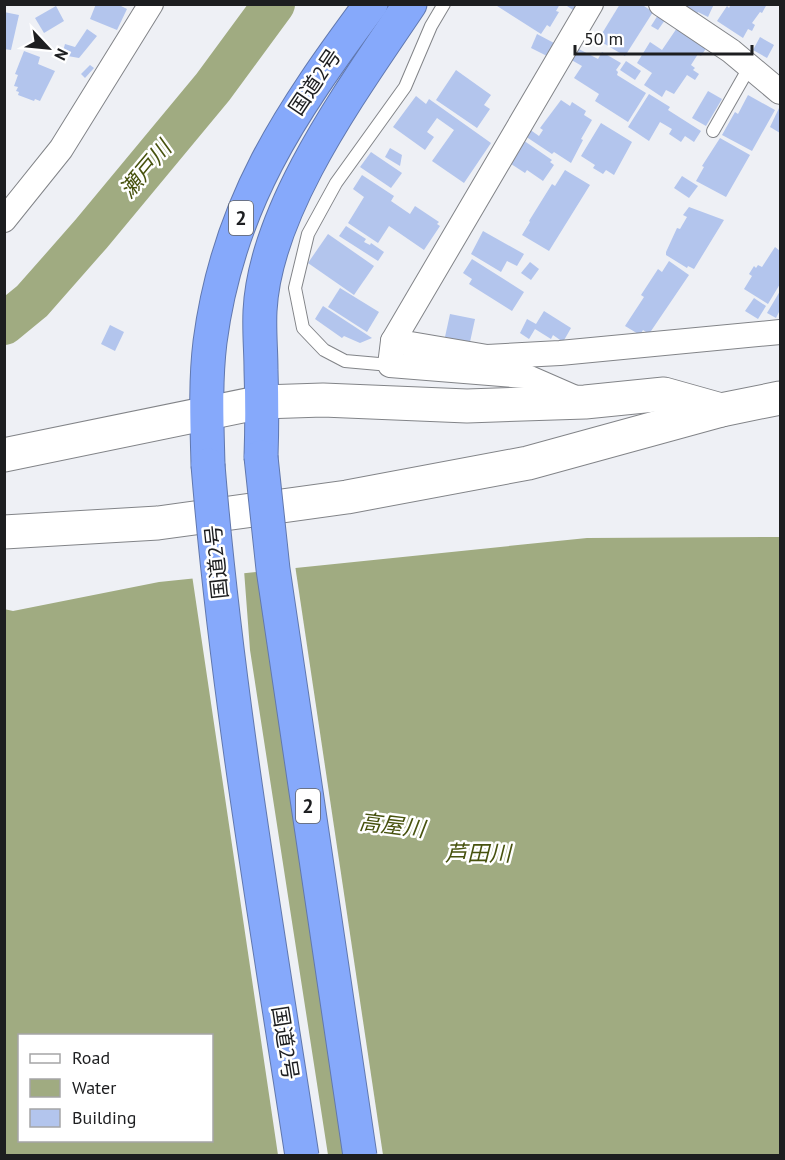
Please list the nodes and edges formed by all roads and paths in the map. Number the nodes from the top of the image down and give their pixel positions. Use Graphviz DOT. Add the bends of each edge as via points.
graph roads {
  1 [pos="152,4"];
  2 [pos="371,4"];
  3 [pos="410,4"];
  4 [pos="444,4"];
  5 [pos="591,4"];
  6 [pos="661,4"];
  7 [pos="750,66"];
  8 [pos="780,92"];
  9 [pos="713,130"];
  10 [pos="4,220"];
  11 [pos="780,332"];
  12 [pos="393,341"];
  13 [pos="390,365"];
  14 [pos="780,398"];
  15 [pos="262,402"];
  16 [pos="585,402"];
  17 [pos="721,410"];
  18 [pos="207,412"];
  19 [pos="4,455"];
  20 [pos="4,532"];
  21 [pos="302,1155"];
  22 [pos="360,1155"];
  1 -- 10 [label="street" via="61,149"];
  2 -- 18 [label="highway, 国道2号 / 2" via="283,130 251,193 220,288 210,344"];
  3 -- 15 [label="highway, 国道2号 / 2" via="352,90 285,213 268,262 260,310"];
  4 -- 13 [label="lane" via="405,87 336,183 308,234 295,288 303,328 324,350 345,361"];
  5 -- 12 [label="street"];
  6 -- 7 [label="street"];
  7 -- 8 [label="street"];
  7 -- 9 [label="lane"];
  11 -- 12 [label="street" via="488,357"];
  12 -- 13 [label="street"];
  13 -- 16 [label="street" via="525,376"];
  14 -- 17 [label="street"];
  15 -- 16 [label="street" via="323,400 467,406"];
  15 -- 18 [label="street"];
  15 -- 22 [label="highway, 国道2号 / 2, bridge" via="261,457 273,569"];
  16 -- 17 [label="street" via="664,394"];
  17 -- 20 [label="street" via="528,463 347,497 158,523"];
  18 -- 19 [label="street"];
  18 -- 21 [label="highway, 国道2号 / 2, bridge" via="217,568 231,685"];
}
